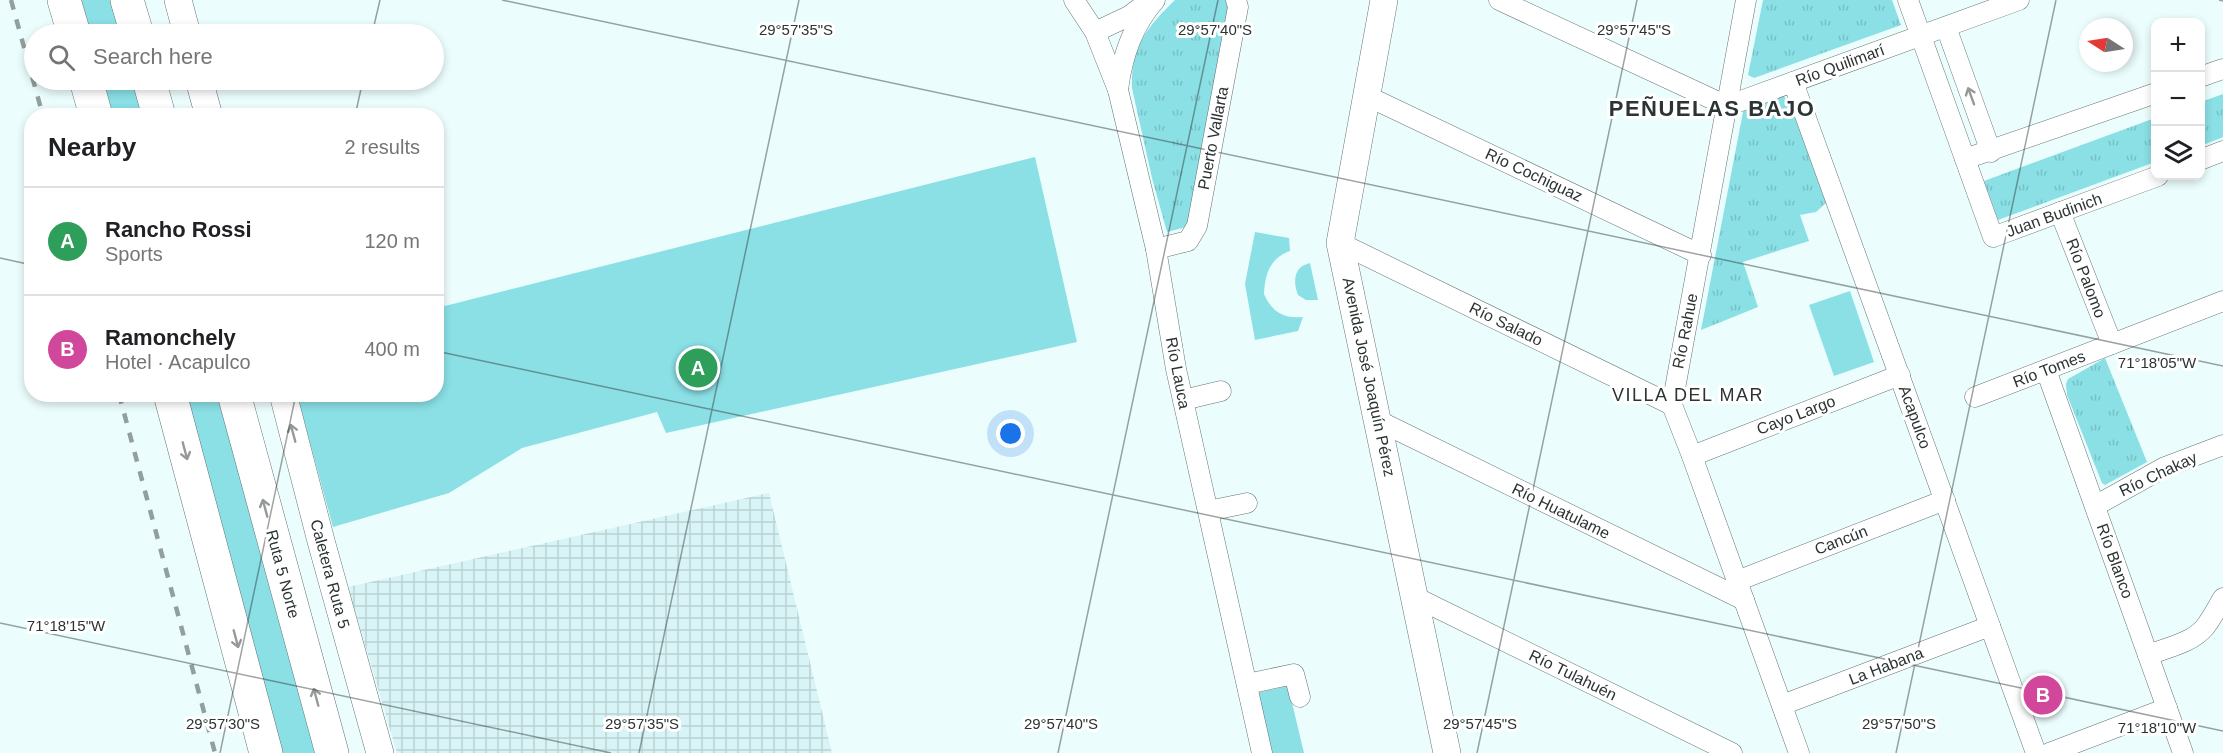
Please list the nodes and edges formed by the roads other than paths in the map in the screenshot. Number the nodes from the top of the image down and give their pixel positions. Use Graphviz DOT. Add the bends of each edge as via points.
graph roads {
  1 [pos="64,0"];
  2 [pos="127,0"];
  3 [pos="178,0"];
  4 [pos="1074,0"];
  5 [pos="1150,0"];
  6 [pos="1155,0"];
  7 [pos="1236,0"];
  8 [pos="1384,0"];
  9 [pos="1499,0"];
  10 [pos="1746,0"];
  11 [pos="1908,0"];
  12 [pos="2019,0"];
  13 [pos="71,24"];
  14 [pos="134,24"];
  15 [pos="184,24"];
  16 [pos="1946,27"];
  17 [pos="1095,32"];
  18 [pos="1920,36"];
  19 [pos="2223,69"];
  20 [pos="2205,75"];
  21 [pos="1793,82"];
  22 [pos="89,90"];
  23 [pos="152,90"];
  24 [pos="202,90"];
  25 [pos="1118,90"];
  26 [pos="2151,95"];
  27 [pos="1367,96"];
  28 [pos="1727,106"];
  29 [pos="94,108"];
  30 [pos="157,108"];
  31 [pos="206,108"];
  32 [pos="2223,151"];
  33 [pos="1990,152"];
  34 [pos="2205,158"];
  35 [pos="1965,159"];
  36 [pos="2151,179"];
  37 [pos="2060,212"];
  38 [pos="1340,243"];
  39 [pos="1156,249"];
  40 [pos="1701,255"];
  41 [pos="2223,301"];
  42 [pos="2112,344"];
  43 [pos="2046,370"];
  44 [pos="1900,375"];
  45 [pos="1221,391"];
  46 [pos="1975,397"];
  47 [pos="1183,400"];
  48 [pos="172,402"];
  49 [pos="236,402"];
  50 [pos="285,402"];
  51 [pos="1672,405"];
  52 [pos="1378,421"];
  53 [pos="2223,445"];
  54 [pos="1692,456"];
  55 [pos="1945,500"];
  56 [pos="1247,503"];
  57 [pos="2095,506"];
  58 [pos="1208,511"];
  59 [pos="1737,581"];
  60 [pos="1414,597"];
  61 [pos="2223,598"];
  62 [pos="1744,600"];
  63 [pos="1990,626"];
  64 [pos="2148,655"];
  65 [pos="1247,684"];
  66 [pos="1300,697"];
  67 [pos="1782,705"];
  68 [pos="2167,708"];
  69 [pos="266,753"];
  70 [pos="332,753"];
  71 [pos="380,753"];
  72 [pos="1262,753"];
  73 [pos="1447,753"];
  74 [pos="1732,753"];
  75 [pos="1799,753"];
  76 [pos="2036,753"];
  77 [pos="2049,753"];
  78 [pos="2184,753"];
  1 -- 13 [label="highway"];
  2 -- 14 [label="highway"];
  3 -- 15 [label="main road"];
  4 -- 17 [label="street, Río Lauca"];
  5 -- 17 [label="street" via="1129,16"];
  6 -- 25 [label="street" via="1133,32"];
  7 -- 39 [label="street, Puerto Vallarta" via="1238,7 1197,226 1188,241"];
  8 -- 27 [label="main road, Avenida José Joaquín Pérez"];
  9 -- 28 [label="street"];
  10 -- 28 [label="street, Río Rahue"];
  11 -- 18 [label="street, Juan Budinich"];
  12 -- 16 [label="street, Río Quilimarí"];
  16 -- 18 [label="street, Río Quilimarí"];
  33 -- 16 [label="street, one-way"];
  17 -- 25 [label="street, Río Lauca"];
  18 -- 21 [label="street, Río Quilimarí"];
  18 -- 35 [label="street, Juan Budinich"];
  19 -- 20 [label="street"];
  21 -- 28 [label="street, Río Quilimarí"];
  21 -- 44 [label="street, Acapulco"];
  22 -- 29 [label="highway"];
  23 -- 30 [label="highway"];
  24 -- 31 [label="main road"];
  25 -- 39 [label="street, Río Lauca"];
  26 -- 33 [label="street"];
  27 -- 38 [label="main road, Avenida José Joaquín Pérez"];
  27 -- 40 [label="street, Río Cochiguaz"];
  28 -- 40 [label="street, Río Rahue"];
  32 -- 34 [label="street"];
  33 -- 35 [label="street"];
  35 -- 37 [label="street, Juan Budinich" via="1993,237"];
  36 -- 37 [label="street, Juan Budinich"];
  37 -- 42 [label="street, Río Palomo"];
  38 -- 51 [label="street, Río Salado"];
  38 -- 52 [label="main road, Avenida José Joaquín Pérez"];
  39 -- 47 [label="street, Río Lauca"];
  40 -- 51 [label="street, Río Rahue"];
  41 -- 42 [label="street, Río Tomes"];
  42 -- 43 [label="street, Río Tomes"];
  43 -- 46 [label="street, Río Tomes"];
  43 -- 57 [label="street, Río Blanco"];
  44 -- 54 [label="street, Cayo Largo"];
  44 -- 55 [label="street, Acapulco"];
  45 -- 47 [label="street"];
  47 -- 58 [label="street, Río Lauca"];
  48 -- 69 [label="highway, one-way"];
  70 -- 49 [label="highway, Ruta 5 Norte, one-way"];
  71 -- 50 [label="main road, Caletera Ruta 5, one-way"];
  51 -- 54 [label="street"];
  52 -- 60 [label="main road, Avenida José Joaquín Pérez"];
  52 -- 62 [label="street, Río Huatulame"];
  53 -- 57 [label="street, Río Chakay" via="2165,467"];
  54 -- 59 [label="street"];
  55 -- 59 [label="street, Cancún"];
  55 -- 63 [label="street, Acapulco"];
  56 -- 58 [label="street"];
  57 -- 64 [label="street, Río Blanco"];
  58 -- 65 [label="street, Río Lauca"];
  59 -- 62 [label="street"];
  60 -- 73 [label="main road, Avenida José Joaquín Pérez"];
  60 -- 74 [label="street, Río Tulahuén"];
  61 -- 64 [label="street" via="2204,627 2190,639"];
  62 -- 67 [label="street"];
  63 -- 67 [label="street, La Habana"];
  63 -- 76 [label="street, Acapulco"];
  64 -- 68 [label="street, Río Blanco"];
  65 -- 66 [label="street" via="1294,674"];
  65 -- 72 [label="street, Río Lauca"];
  67 -- 75 [label="street"];
  68 -- 77 [label="street"];
  68 -- 78 [label="street, Río Blanco"];
}
